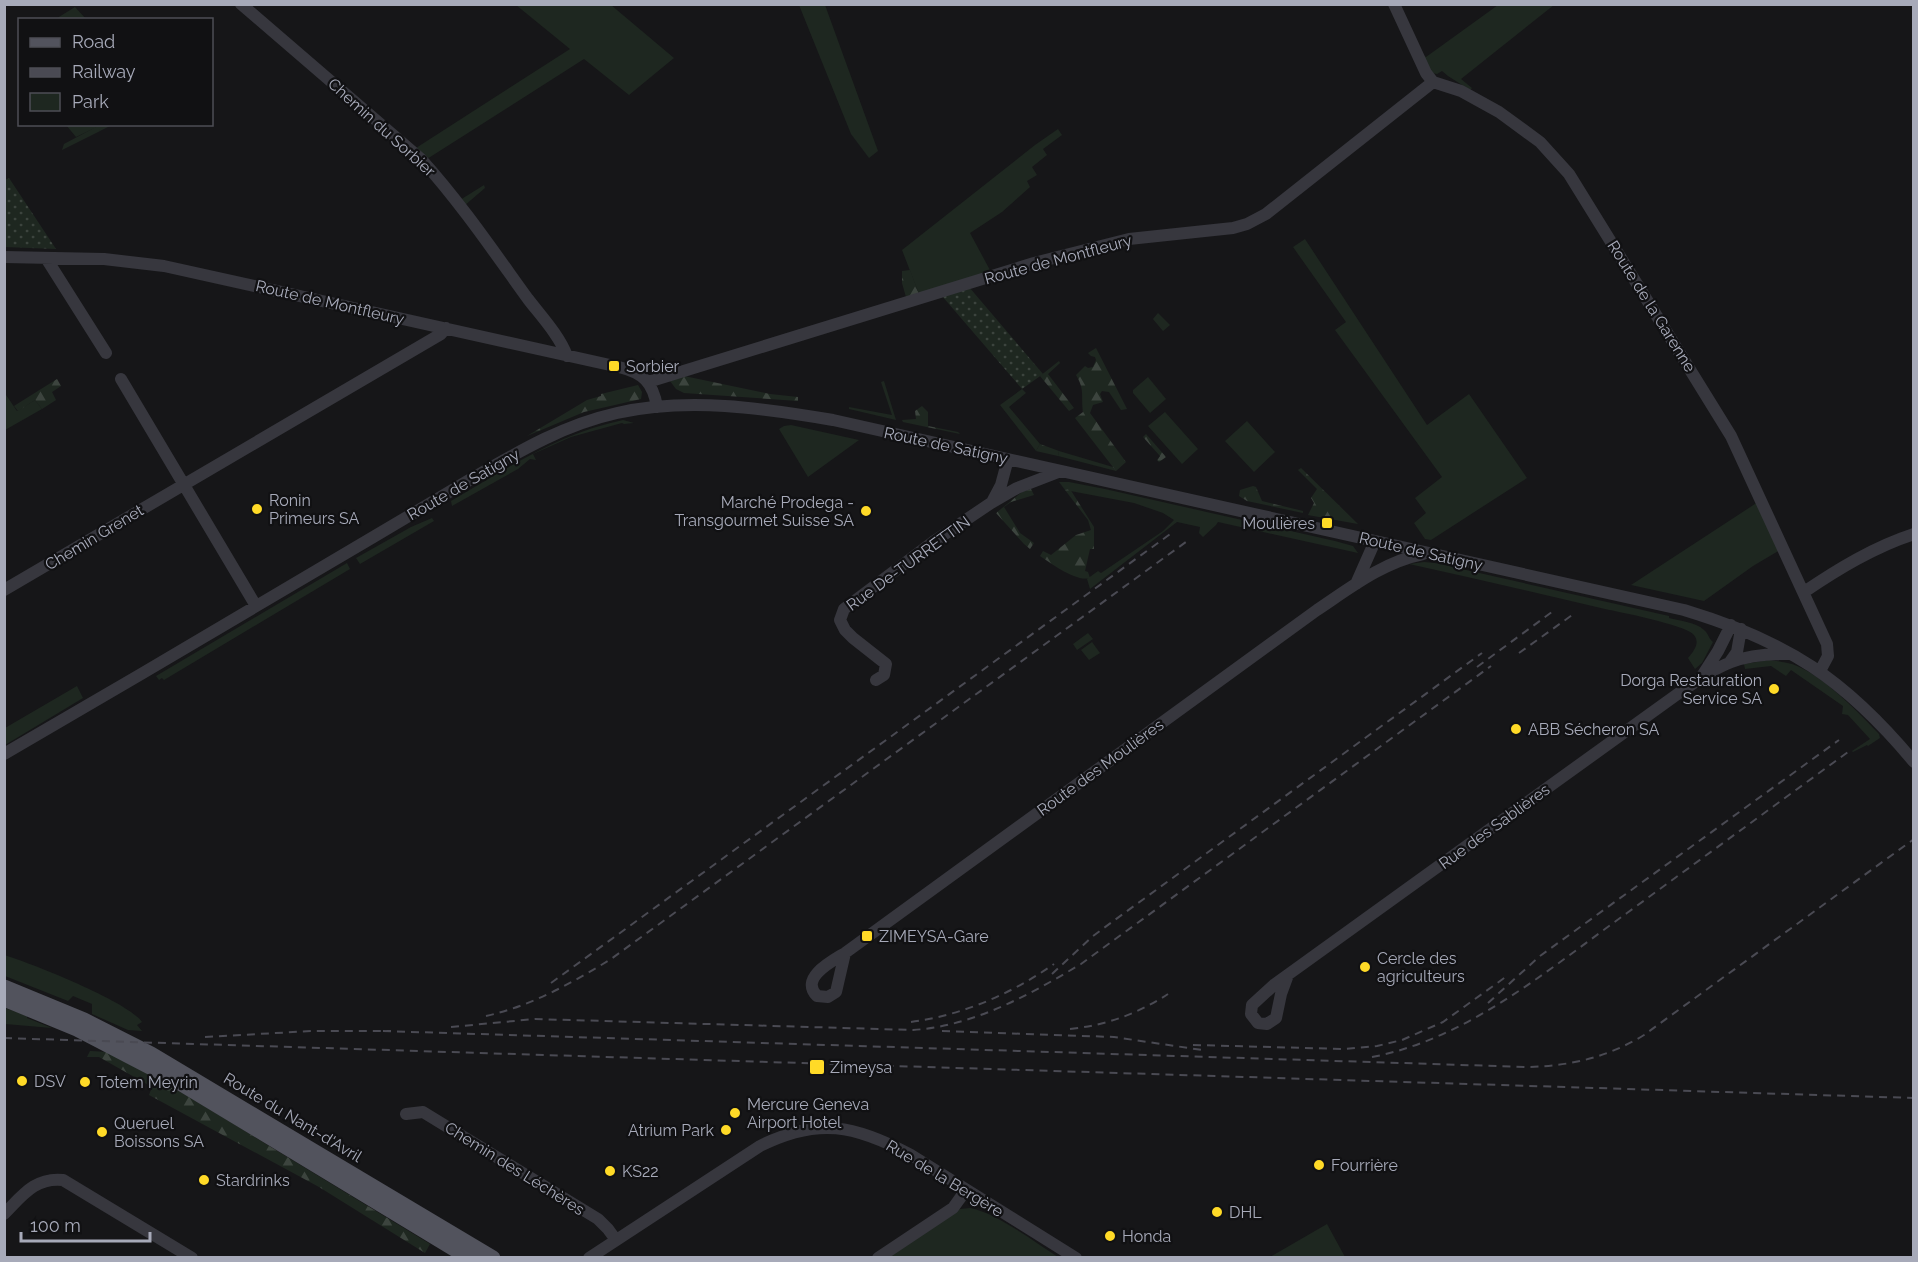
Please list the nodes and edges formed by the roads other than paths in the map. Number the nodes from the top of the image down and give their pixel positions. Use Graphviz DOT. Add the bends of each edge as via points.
graph roads {
  1 [pos="240,4"];
  2 [pos="1394,4"];
  3 [pos="1433,82"];
  4 [pos="4,257"];
  5 [pos="46,258"];
  6 [pos="446,328"];
  7 [pos="106,353"];
  8 [pos="567,356"];
  9 [pos="121,379"];
  10 [pos="648,382"];
  11 [pos="657,406"];
  12 [pos="1014,460"];
  13 [pos="1062,471"];
  14 [pos="183,485"];
  15 [pos="1017,488"];
  16 [pos="991,503"];
  17 [pos="1914,534"];
  18 [pos="1379,542"];
  19 [pos="1427,553"];
  20 [pos="1381,568"];
  21 [pos="1356,584"];
  22 [pos="4,590"];
  23 [pos="1804,592"];
  24 [pos="256,606"];
  25 [pos="1736,627"];
  26 [pos="1792,654"];
  27 [pos="1730,662"];
  28 [pos="1820,671"];
  29 [pos="1701,678"];
  30 [pos="876,680"];
  31 [pos="4,754"];
  32 [pos="1914,762"];
  33 [pos="845,953"];
  34 [pos="1288,975"];
  35 [pos="4,987"];
  36 [pos="4,999"];
  37 [pos="406,1114"];
  38 [pos="966,1190"];
  39 [pos="4,1214"];
  40 [pos="616,1240"];
  41 [pos="192,1257"];
  42 [pos="469,1257"];
  43 [pos="493,1257"];
  44 [pos="589,1257"];
  45 [pos="878,1257"];
  46 [pos="1076,1257"];
  1 -- 8 [label="street, Chemin du Sorbier" via="421,159"];
  2 -- 3 [label="street"];
  3 -- 10 [label="street, Route de Montfleury" via="1266,214 1247,224 1129,238 1081,250"];
  3 -- 23 [label="street, Route de la Garenne" via="1461,91 1499,112 1540,142 1569,174 1731,436"];
  4 -- 5 [label="street, Route de Montfleury"];
  5 -- 6 [label="street, Route de Montfleury" via="164,266"];
  5 -- 7 [label="street"];
  6 -- 8 [label="street, Route de Montfleury"];
  6 -- 14 [label="street, Chemin Grenet"];
  8 -- 10 [label="street, Route de Montfleury" via="624,368"];
  9 -- 14 [label="street"];
  10 -- 11 [label="street"];
  11 -- 12 [label="street, Route de Satigny" via="718,405 790,413"];
  11 -- 24 [label="street, Route de Satigny" via="590,420 538,441"];
  12 -- 13 [label="street, Route de Satigny"];
  12 -- 15 [label="street" via="1019,478"];
  12 -- 16 [label="street"];
  13 -- 15 [label="street, Rue De-TURRETTIN"];
  13 -- 18 [label="street, Route de Satigny"];
  14 -- 22 [label="street, Chemin Grenet"];
  14 -- 24 [label="street"];
  15 -- 16 [label="street, Rue De-TURRETTIN"];
  16 -- 30 [label="street, Rue De-TURRETTIN" via="841,612 845,630 886,664 884,675"];
  17 -- 23 [label="street" via="1853,562"];
  18 -- 19 [label="street, Route de Satigny"];
  18 -- 20 [label="street" via="1384,550"];
  18 -- 21 [label="street"];
  19 -- 20 [label="street"];
  19 -- 25 [label="street, Route de Satigny" via="1673,608"];
  20 -- 21 [label="street, Route des Moulières"];
  21 -- 33 [label="street, Route des Moulières"];
  23 -- 28 [label="street, Route de la Garenne" via="1827,644 1828,656"];
  24 -- 31 [label="street, Route de Satigny"];
  25 -- 26 [label="street, Route de Satigny"];
  25 -- 27 [label="street" via="1737,652"];
  25 -- 29 [label="street, Rue des Sablières"];
  26 -- 27 [label="street, Rue des Sablières" via="1764,654"];
  26 -- 28 [label="street, Route de Satigny"];
  27 -- 29 [label="street, Rue des Sablières"];
  28 -- 32 [label="street, Route de Satigny" via="1863,706"];
  29 -- 34 [label="street, Rue des Sablières"];
  35 -- 43 [label="main road, Route du Nant-d'Avril" via="84,1020 161,1059"];
  36 -- 42 [label="main road, Route du Nant-d'Avril" via="77,1029 175,1080"];
  37 -- 40 [label="street, Chemin des Léchères" via="423,1112 598,1219"];
  38 -- 40 [label="street, Rue de la Bergère" via="878,1138 850,1130 809,1129 760,1146"];
  38 -- 45 [label="street" via="953,1208"];
  38 -- 46 [label="street, Rue de la Bergère"];
  39 -- 41 [label="street" via="35,1184 63,1180"];
  40 -- 44 [label="street, Rue de la Bergère"];
}
